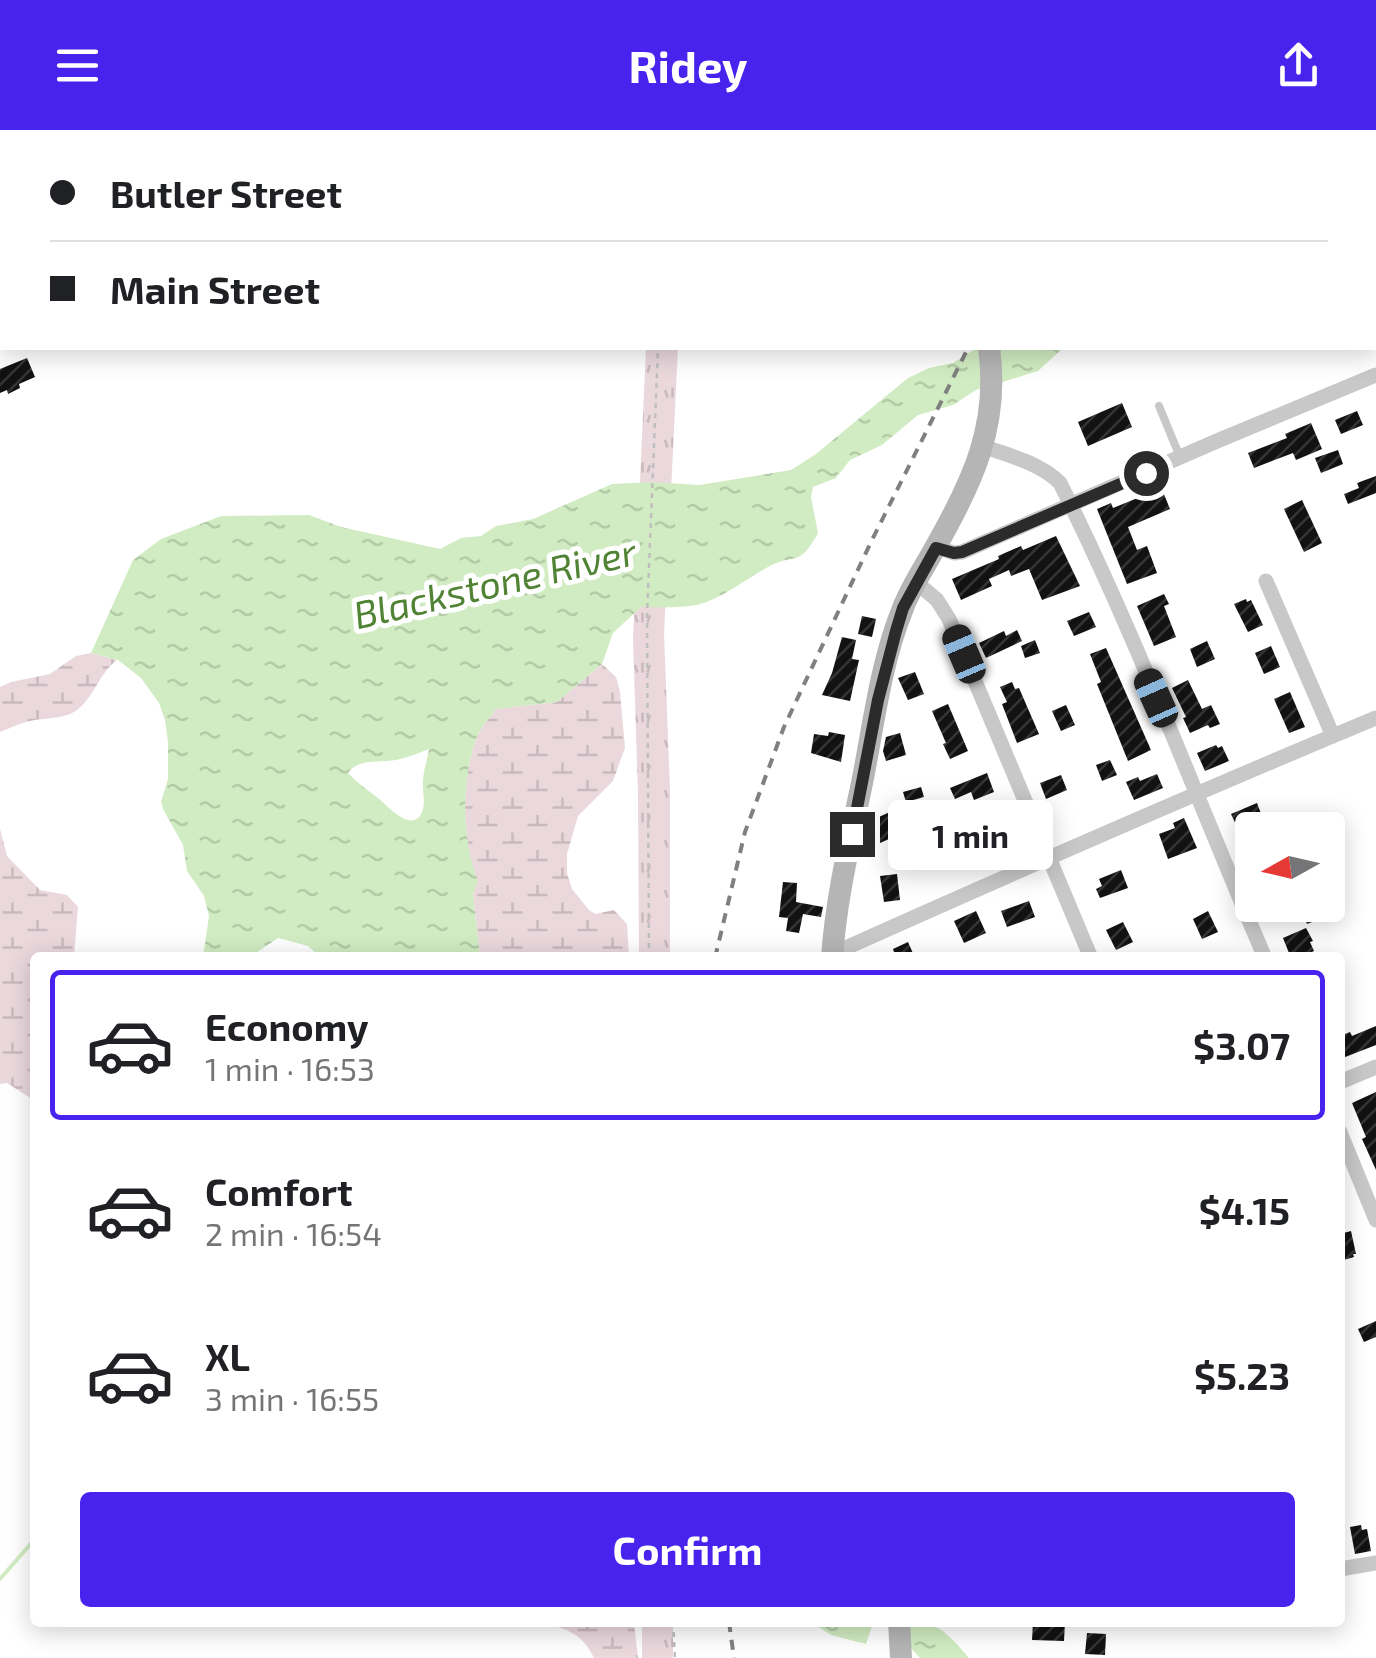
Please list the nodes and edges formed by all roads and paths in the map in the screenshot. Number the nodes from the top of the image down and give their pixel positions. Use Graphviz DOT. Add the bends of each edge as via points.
graph roads {
  1 [pos="658,350"];
  2 [pos="989,350"];
  3 [pos="1372,376"];
  4 [pos="1376,395"];
  5 [pos="1159,406"];
  6 [pos="985,440"];
  7 [pos="1180,457"];
  8 [pos="1071,506"];
  9 [pos="936,548"];
  10 [pos="916,582"];
  11 [pos="1266,582"];
  12 [pos="1376,718"];
  13 [pos="1333,736"];
  14 [pos="1198,792"];
  15 [pos="1049,858"];
  16 [pos="648,952"];
  17 [pos="833,952"];
  18 [pos="841,952"];
  19 [pos="1088,952"];
  20 [pos="1262,952"];
  21 [pos="1376,1067"];
  22 [pos="1345,1080"];
  23 [pos="1345,1144"];
  24 [pos="1376,1220"];
  25 [pos="1376,1562"];
  26 [pos="1345,1567"];
  27 [pos="673,1627"];
  28 [pos="900,1627"];
  29 [pos="675,1658"];
  30 [pos="901,1658"];
  1 -- 16 [label="path" via="647,615"];
  2 -- 6 [label="main road"];
  3 -- 4 [label="street"];
  3 -- 7 [label="street"];
  5 -- 7 [label="lane"];
  6 -- 8 [label="street" via="1052,474"];
  6 -- 9 [label="main road"];
  7 -- 8 [label="street"];
  8 -- 9 [label="street" via="962,552"];
  8 -- 14 [label="street"];
  9 -- 10 [label="main road"];
  10 -- 15 [label="street" via="949,619"];
  10 -- 17 [label="main road" via="878,700"];
  11 -- 13 [label="street"];
  12 -- 13 [label="street"];
  13 -- 14 [label="street"];
  14 -- 15 [label="street"];
  14 -- 20 [label="street"];
  15 -- 18 [label="street"];
  15 -- 19 [label="street"];
  21 -- 22 [label="street"];
  23 -- 24 [label="street"];
  25 -- 26 [label="street"];
  27 -- 29 [label="path"];
  28 -- 30 [label="main road"];
}
